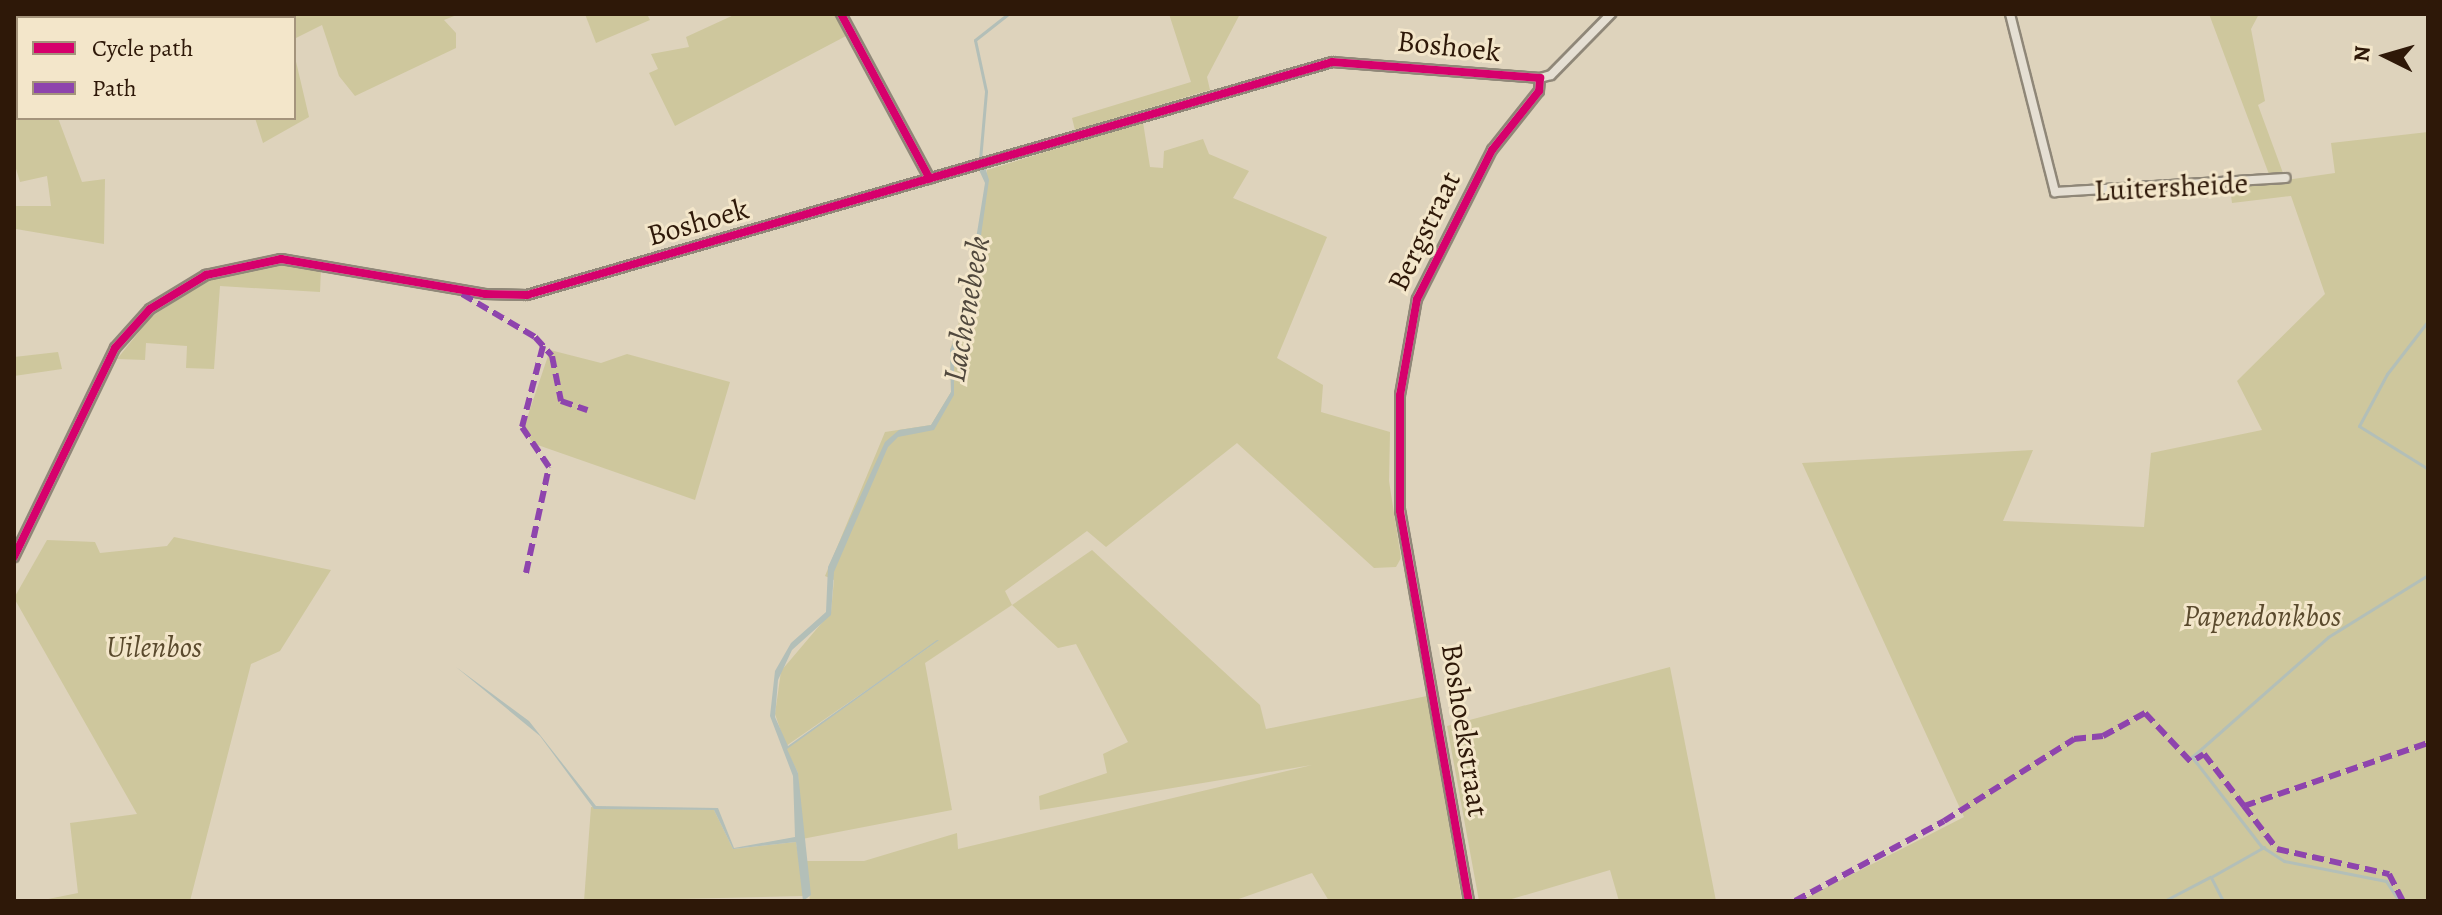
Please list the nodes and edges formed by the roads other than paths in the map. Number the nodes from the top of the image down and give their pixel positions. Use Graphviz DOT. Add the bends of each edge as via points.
graph roads {
  1 [pos="841,14"];
  2 [pos="1611,14"];
  3 [pos="2010,14"];
  4 [pos="1540,78"];
  5 [pos="2286,178"];
  6 [pos="930,179"];
  7 [pos="14,557"];
  8 [pos="1412,567"];
  9 [pos="1469,901"];
  1 -- 6 [label="street"];
  2 -- 4 [label="street, Boshoek" via="1551,75"];
  3 -- 5 [label="street, Luitersheide" via="2055,192"];
  4 -- 6 [label="street, Boshoek" via="1332,62"];
  4 -- 8 [label="street, Bergstraat" via="1539,91 1492,150 1410,314 1398,448 1400,511"];
  6 -- 7 [label="street, Boshoek" via="527,295 485,294 281,259 206,275 150,309 115,348"];
  8 -- 9 [label="street, Boshoekstraat"];
}
